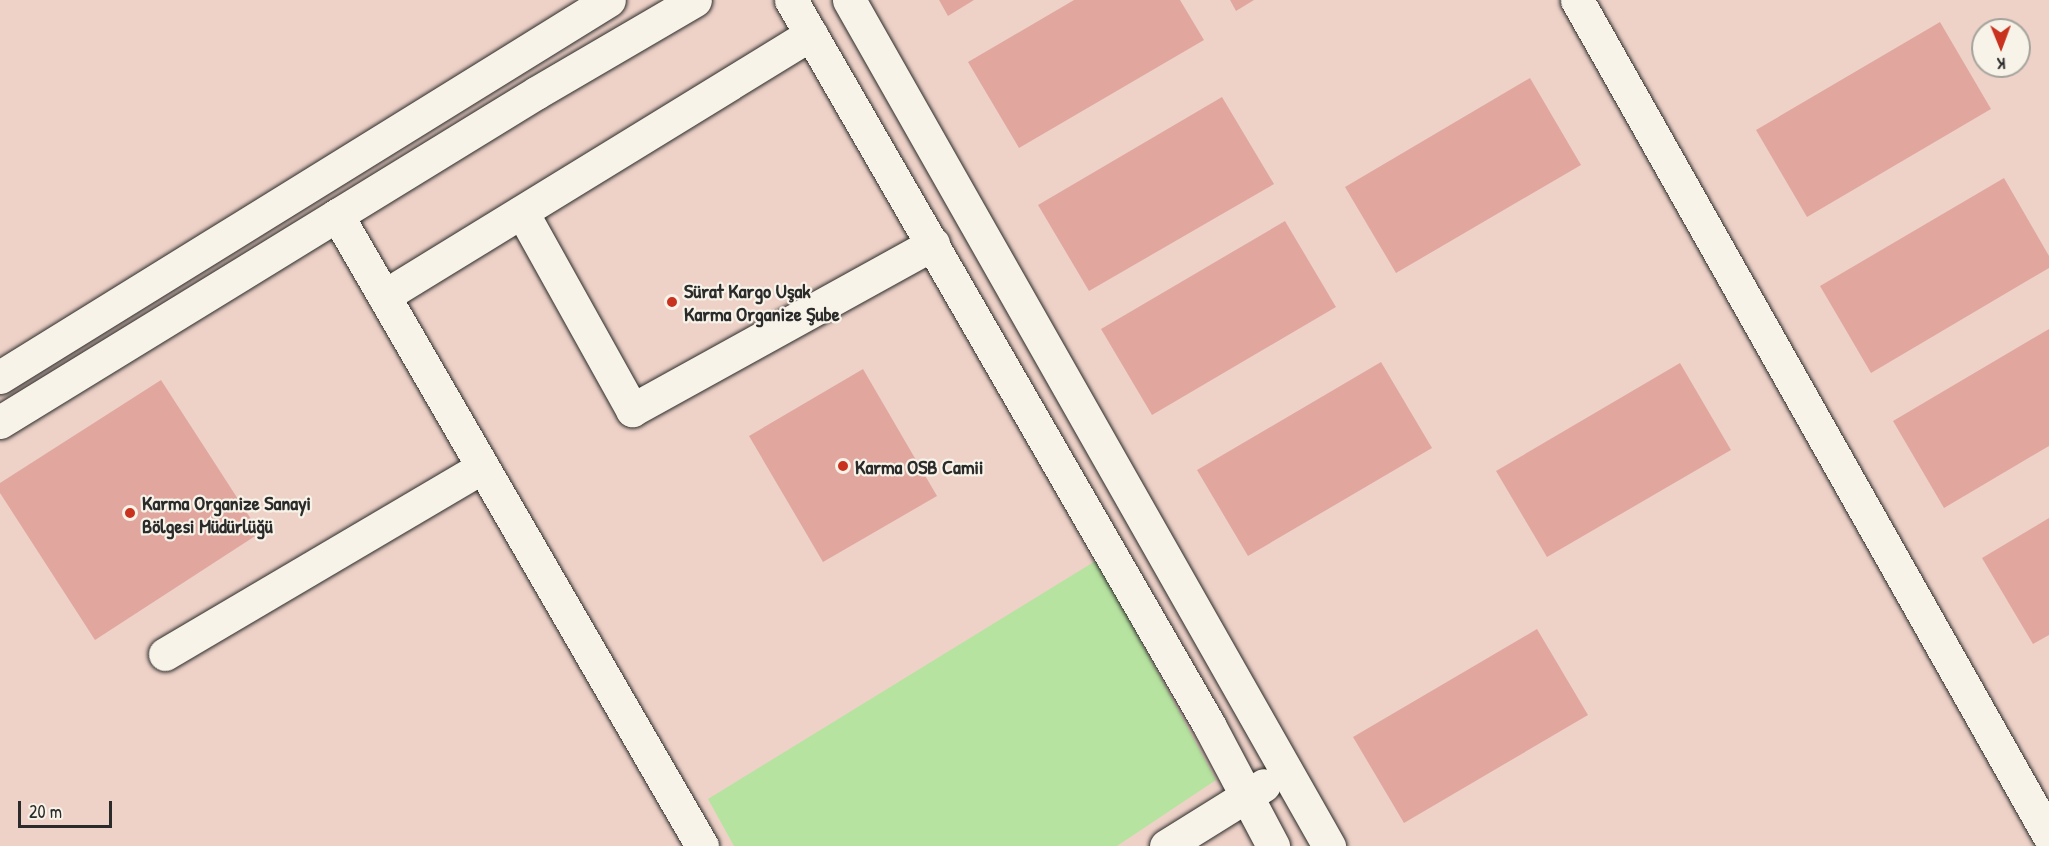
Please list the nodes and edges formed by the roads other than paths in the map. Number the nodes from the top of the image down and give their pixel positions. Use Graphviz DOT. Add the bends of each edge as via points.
graph roads {
  1 [pos="609,0"];
  2 [pos="695,0"];
  3 [pos="791,0"];
  4 [pos="849,0"];
  5 [pos="1577,0"];
  6 [pos="811,34"];
  7 [pos="522,212"];
  8 [pos="337,215"];
  9 [pos="933,244"];
  10 [pos="384,296"];
  11 [pos="0,376"];
  12 [pos="0,422"];
  13 [pos="482,467"];
  14 [pos="165,654"];
  15 [pos="1286,771"];
  16 [pos="1246,795"];
  17 [pos="2049,836"];
  18 [pos="702,846"];
  19 [pos="1166,846"];
  20 [pos="1273,846"];
  21 [pos="1329,846"];
  1 -- 11 [label="street"];
  2 -- 8 [label="street"];
  3 -- 6 [label="street"];
  4 -- 15 [label="street"];
  5 -- 17 [label="street"];
  6 -- 7 [label="street"];
  6 -- 9 [label="street"];
  7 -- 9 [label="street" via="632,410"];
  7 -- 10 [label="street"];
  8 -- 10 [label="street"];
  8 -- 12 [label="street"];
  9 -- 16 [label="street"];
  10 -- 13 [label="street"];
  13 -- 14 [label="street"];
  13 -- 18 [label="street"];
  15 -- 16 [label="street"];
  15 -- 21 [label="street"];
  16 -- 19 [label="street"];
  16 -- 20 [label="street"];
}
